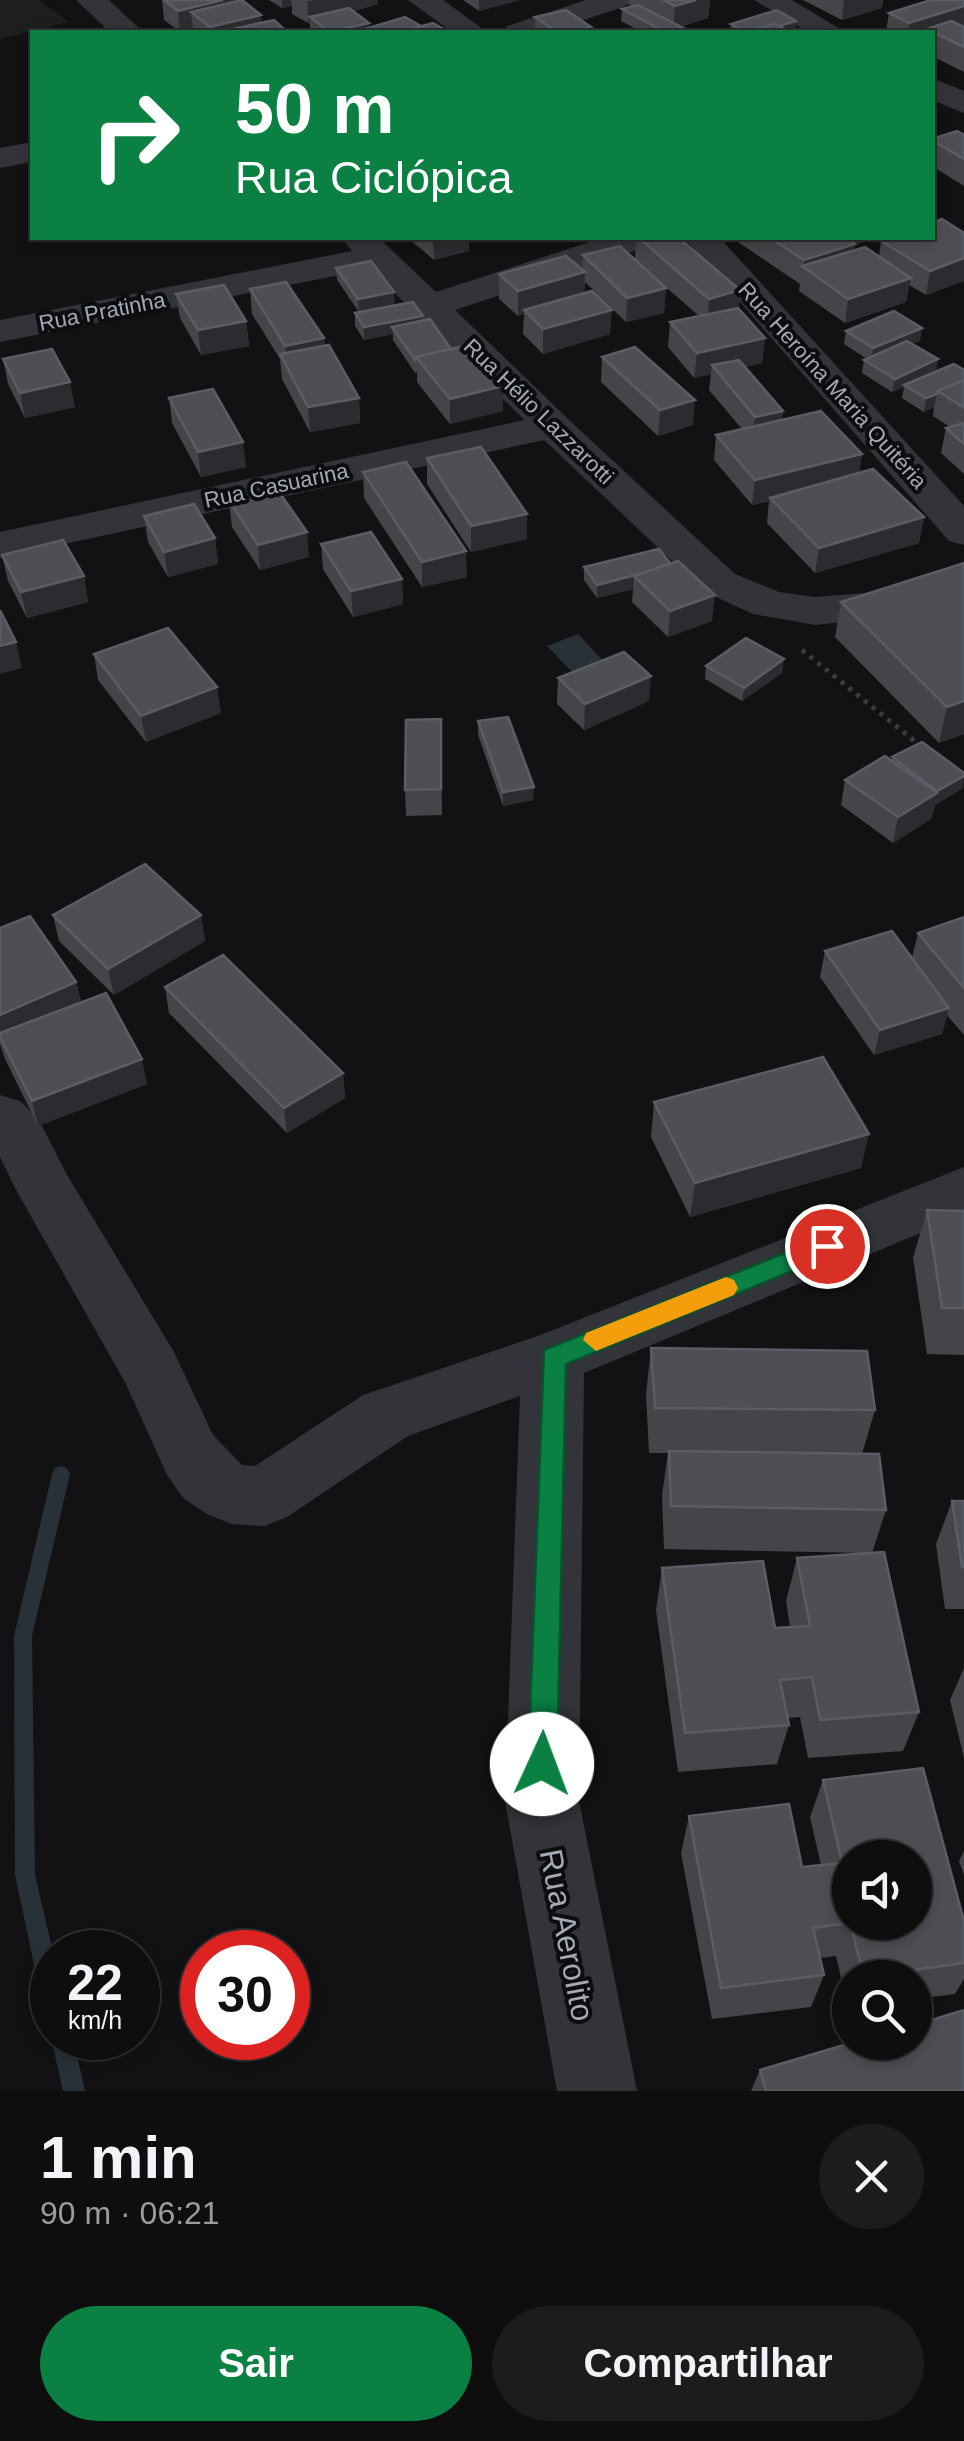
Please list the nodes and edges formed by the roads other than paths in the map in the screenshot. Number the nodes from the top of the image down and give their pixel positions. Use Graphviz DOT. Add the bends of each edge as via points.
graph roads {
  1 [pos="91,0"];
  2 [pos="423,0"];
  3 [pos="616,0"];
  4 [pos="769,0"];
  5 [pos="126,30"];
  6 [pos="469,30"];
  7 [pos="524,30"];
  8 [pos="826,30"];
  9 [pos="935,89"];
  10 [pos="964,104"];
  11 [pos="30,152"];
  12 [pos="0,158"];
  13 [pos="630,240"];
  14 [pos="703,240"];
  15 [pos="369,247"];
  16 [pos="432,306"];
  17 [pos="0,331"];
  18 [pos="553,426"];
  19 [pos="964,532"];
  20 [pos="0,545"];
  21 [pos="964,577"];
  22 [pos="0,1117"];
  23 [pos="964,1190"];
  24 [pos="22,1191"];
  25 [pos="553,1358"];
  26 [pos="597,2091"];
  1 -- 5 [label="street"];
  2 -- 6 [label="street"];
  3 -- 7 [label="street"];
  4 -- 8 [label="street"];
  9 -- 10 [label="street"];
  11 -- 12 [label="street"];
  13 -- 16 [label="street"];
  14 -- 19 [label="street, Rua Heroína Maria Quitéria"];
  15 -- 16 [label="street, Rua Hélio Lazzarotti"];
  15 -- 17 [label="street, Rua Pratinha"];
  16 -- 18 [label="street, Rua Hélio Lazzarotti"];
  18 -- 20 [label="street, Rua Casuarina"];
  18 -- 21 [label="street, Rua Hélio Lazzarotti" via="720,583 769,604 815,611 884,605"];
  22 -- 24 [label="street" via="18,1134"];
  23 -- 25 [label="street"];
  24 -- 25 [label="street" via="152,1371 190,1455 232,1494 264,1496 386,1415"];
  25 -- 26 [label="street, Rua Aerolito" via="542,1800"];
}
